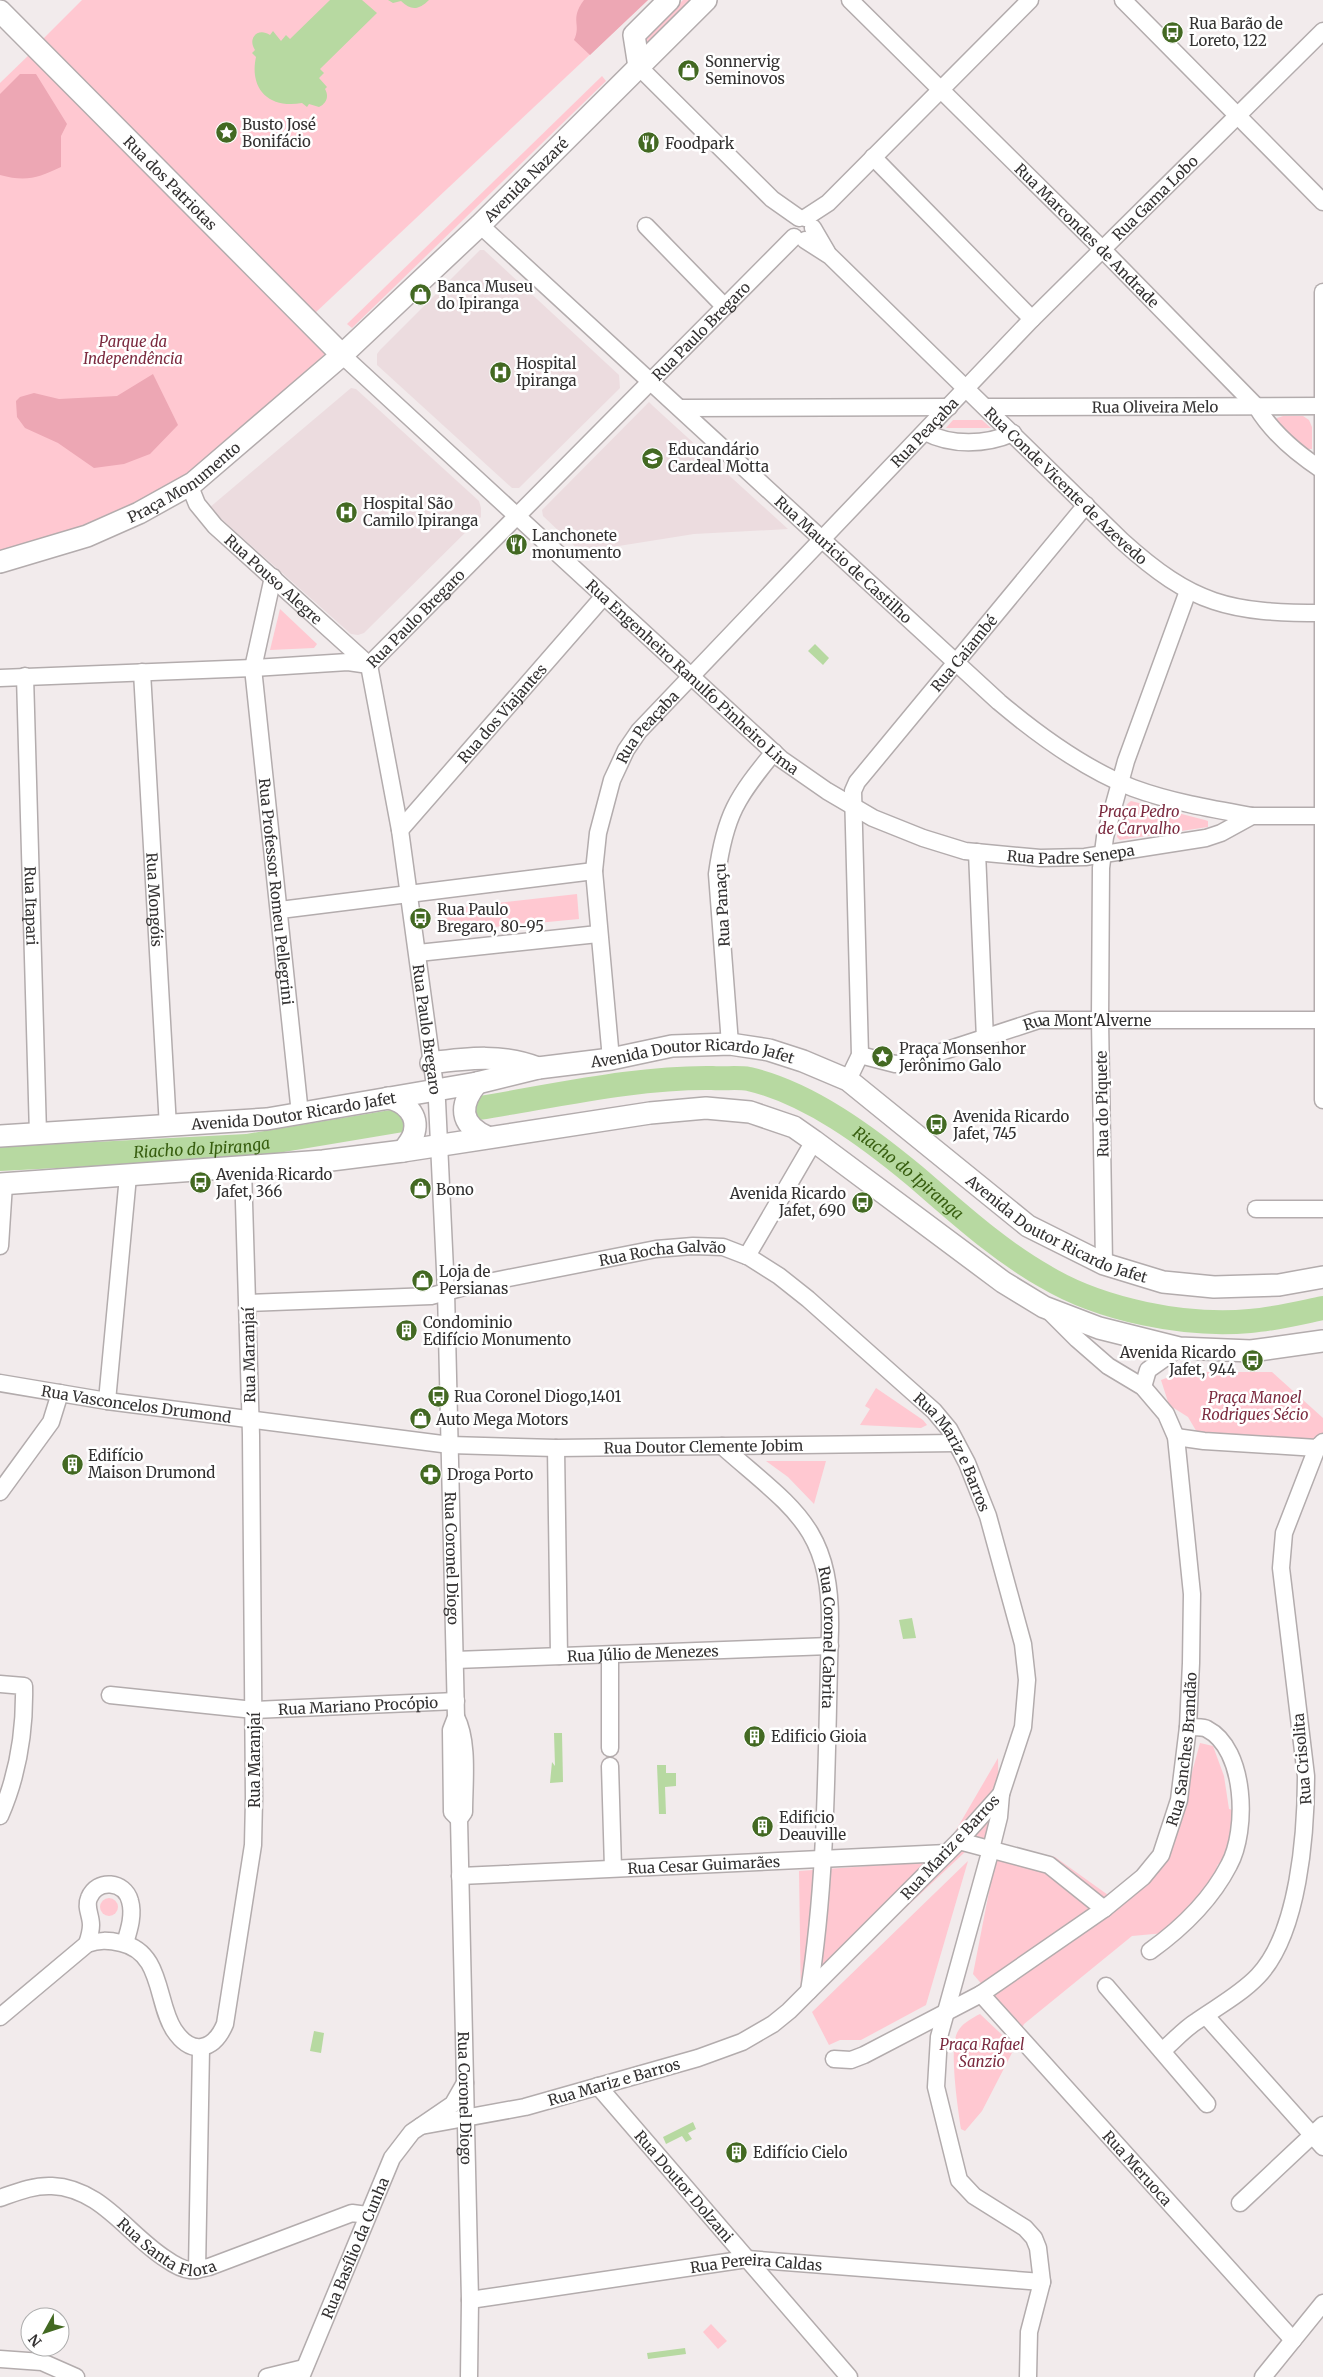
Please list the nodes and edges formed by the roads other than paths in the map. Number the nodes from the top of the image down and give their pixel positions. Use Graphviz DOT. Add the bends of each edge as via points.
graph roads {
  1 [pos="669,0"];
  2 [pos="706,0"];
  3 [pos="850,0"];
  4 [pos="1030,0"];
  5 [pos="1122,0"];
  6 [pos="0,12"];
  7 [pos="1323,31"];
  8 [pos="639,67"];
  9 [pos="940,90"];
  10 [pos="1236,116"];
  11 [pos="873,157"];
  12 [pos="1323,202"];
  13 [pos="480,224"];
  14 [pos="646,226"];
  15 [pos="803,228"];
  16 [pos="1102,250"];
  17 [pos="1323,292"];
  18 [pos="724,306"];
  19 [pos="1032,319"];
  20 [pos="342,355"];
  21 [pos="650,380"];
  22 [pos="966,388"];
  23 [pos="1256,406"];
  24 [pos="1322,406"];
  25 [pos="949,407"];
  26 [pos="987,407"];
  27 [pos="680,408"];
  28 [pos="925,432"];
  29 [pos="1013,433"];
  30 [pos="1322,470"];
  31 [pos="189,484"];
  32 [pos="1086,505"];
  33 [pos="1322,513"];
  34 [pos="516,515"];
  35 [pos="822,539"];
  36 [pos="0,562"];
  37 [pos="273,577"];
  38 [pos="1188,591"];
  39 [pos="604,596"];
  40 [pos="1323,613"];
  41 [pos="956,662"];
  42 [pos="369,665"];
  43 [pos="253,668"];
  44 [pos="142,672"];
  45 [pos="691,675"];
  46 [pos="25,676"];
  47 [pos="0,678"];
  48 [pos="774,752"];
  49 [pos="1120,781"];
  50 [pos="851,805"];
  51 [pos="1252,816"];
  52 [pos="1323,816"];
  53 [pos="400,830"];
  54 [pos="977,852"];
  55 [pos="1102,854"];
  56 [pos="594,871"];
  57 [pos="409,894"];
  58 [pos="280,910"];
  59 [pos="598,934"];
  60 [pos="418,953"];
  61 [pos="1100,1020"];
  62 [pos="1323,1020"];
  63 [pos="985,1039"];
  64 [pos="730,1044"];
  65 [pos="860,1055"];
  66 [pos="611,1059"];
  67 [pos="432,1064"];
  68 [pos="538,1068"];
  69 [pos="848,1080"];
  70 [pos="477,1083"];
  71 [pos="436,1090"];
  72 [pos="388,1098"];
  73 [pos="1323,1100"];
  74 [pos="300,1114"];
  75 [pos="168,1126"];
  76 [pos="38,1134"];
  77 [pos="0,1136"];
  78 [pos="439,1137"];
  79 [pos="487,1137"];
  80 [pos="814,1141"];
  81 [pos="404,1151"];
  82 [pos="243,1168"];
  83 [pos="128,1176"];
  84 [pos="2,1184"];
  85 [pos="1256,1209"];
  86 [pos="1323,1209"];
  87 [pos="0,1246"];
  88 [pos="747,1256"];
  89 [pos="1104,1264"];
  90 [pos="1323,1277"];
  91 [pos="446,1291"];
  92 [pos="248,1303"];
  93 [pos="1044,1306"];
  94 [pos="1323,1341"];
  95 [pos="1178,1348"];
  96 [pos="0,1383"];
  97 [pos="1143,1387"];
  98 [pos="60,1393"];
  99 [pos="107,1400"];
  100 [pos="250,1419"];
  101 [pos="1176,1437"];
  102 [pos="956,1443"];
  103 [pos="450,1445"];
  104 [pos="1320,1445"];
  105 [pos="722,1446"];
  106 [pos="556,1448"];
  107 [pos="0,1492"];
  108 [pos="830,1646"];
  109 [pos="610,1655"];
  110 [pos="559,1656"];
  111 [pos="455,1660"];
  112 [pos="0,1684"];
  113 [pos="110,1695"];
  114 [pos="456,1709"];
  115 [pos="254,1710"];
  116 [pos="1188,1727"];
  117 [pos="610,1748"];
  118 [pos="610,1766"];
  119 [pos="1001,1794"];
  120 [pos="0,1816"];
  121 [pos="960,1841"];
  122 [pos="991,1849"];
  123 [pos="947,1853"];
  124 [pos="822,1859"];
  125 [pos="614,1868"];
  126 [pos="460,1876"];
  127 [pos="1104,1909"];
  128 [pos="125,1943"];
  129 [pos="87,1944"];
  130 [pos="1150,1950"];
  131 [pos="1106,1986"];
  132 [pos="809,1991"];
  133 [pos="982,1994"];
  134 [pos="948,2011"];
  135 [pos="1206,2016"];
  136 [pos="0,2017"];
  137 [pos="201,2048"];
  138 [pos="1162,2051"];
  139 [pos="834,2059"];
  140 [pos="466,2082"];
  141 [pos="598,2086"];
  142 [pos="1208,2104"];
  143 [pos="466,2118"];
  144 [pos="421,2126"];
  145 [pos="1319,2135"];
  146 [pos="0,2198"];
  147 [pos="1240,2203"];
  148 [pos="367,2215"];
  149 [pos="747,2259"];
  150 [pos="197,2270"];
  151 [pos="1042,2282"];
  152 [pos="470,2300"];
  153 [pos="1323,2302"];
  154 [pos="1293,2340"];
  155 [pos="0,2360"];
  156 [pos="303,2372"];
  157 [pos="842,2373"];
  158 [pos="76,2377"];
  159 [pos="267,2377"];
  160 [pos="469,2377"];
  161 [pos="1028,2377"];
  162 [pos="1263,2377"];
  1 -- 8 [label="main road" via="634,35"];
  2 -- 8 [label="main road, Avenida Nazaré"];
  3 -- 9 [label="street, Rua Marcondes de Andrade"];
  4 -- 9 [label="street, Rua Paulo Bregaro"];
  5 -- 10 [label="street"];
  6 -- 20 [label="main road, Rua dos Patriotas"];
  7 -- 10 [label="street, Rua Gama Lobo"];
  8 -- 13 [label="main road, Avenida Nazaré"];
  8 -- 15 [label="street, Rua Conde Vicente de Azevedo"];
  9 -- 11 [label="street, Rua Paulo Bregaro"];
  9 -- 16 [label="street, Rua Marcondes de Andrade"];
  10 -- 12 [label="street"];
  10 -- 16 [label="street, Rua Gama Lobo"];
  11 -- 15 [label="street, Rua Paulo Bregaro"];
  11 -- 19 [label="street"];
  13 -- 20 [label="main road, Avenida Nazaré"];
  13 -- 21 [label="street, Rua Mauricio de Castilho"];
  14 -- 18 [label="street"];
  15 -- 18 [label="street, Rua Paulo Bregaro"];
  15 -- 22 [label="street, Rua Conde Vicente de Azevedo"];
  16 -- 19 [label="street, Rua Gama Lobo"];
  16 -- 23 [label="street, Rua Marcondes de Andrade"];
  17 -- 24 [label="street"];
  18 -- 21 [label="street, Rua Paulo Bregaro"];
  19 -- 22 [label="street, Rua Gama Lobo"];
  20 -- 31 [label="main road, Praça Monumento"];
  20 -- 34 [label="street, Rua Engenheiro Ranulfo Pinheiro Lima"];
  21 -- 27 [label="street, Rua Mauricio de Castilho"];
  21 -- 34 [label="street, Rua Paulo Bregaro"];
  22 -- 25 [label="street, Rua Peaçaba"];
  22 -- 26 [label="street, Rua Conde Vicente de Azevedo"];
  23 -- 24 [label="street, Rua Oliveira Melo"];
  23 -- 26 [label="street, Rua Oliveira Melo"];
  23 -- 30 [label="street, Rua Marcondes de Andrade" via="1299,455"];
  24 -- 30 [label="street"];
  25 -- 27 [label="street"];
  25 -- 28 [label="street, Rua Peaçaba"];
  26 -- 29 [label="street, Rua Conde Vicente de Azevedo"];
  27 -- 35 [label="street, Rua Mauricio de Castilho"];
  28 -- 29 [label="street" via="938,439 954,441 990,440"];
  28 -- 35 [label="street, Rua Peaçaba"];
  29 -- 32 [label="street, Rua Conde Vicente de Azevedo"];
  30 -- 33 [label="street"];
  31 -- 36 [label="main road, Praça Monumento" via="139,513 87,536"];
  31 -- 37 [label="street, Rua Pouso Alegre" via="205,515"];
  32 -- 38 [label="street, Rua Conde Vicente de Azevedo" via="1147,563"];
  32 -- 41 [label="street, Rua Caiambé"];
  33 -- 40 [label="street"];
  34 -- 39 [label="street, Rua Engenheiro Ranulfo Pinheiro Lima"];
  34 -- 42 [label="street, Rua Paulo Bregaro"];
  35 -- 41 [label="street, Rua Mauricio de Castilho"];
  35 -- 45 [label="street, Rua Peaçaba"];
  37 -- 42 [label="street, Rua Pouso Alegre"];
  37 -- 43 [label="street, Rua Professor Romeu Pellegrini"];
  38 -- 40 [label="street, Rua Conde Vicente de Azevedo" via="1226,606 1247,610"];
  38 -- 49 [label="street, Rua do Piquete"];
  39 -- 45 [label="street, Rua Engenheiro Ranulfo Pinheiro Lima"];
  39 -- 53 [label="street, Rua dos Viajantes"];
  40 -- 52 [label="street"];
  41 -- 49 [label="street, Rua Mauricio de Castilho" via="999,702 1054,744"];
  41 -- 50 [label="street, Rua Caiambé" via="857,782 852,791"];
  42 -- 43 [label="street" via="348,662"];
  42 -- 53 [label="street, Rua Paulo Bregaro"];
  43 -- 44 [label="street"];
  43 -- 58 [label="street, Rua Professor Romeu Pellegrini"];
  44 -- 46 [label="street"];
  44 -- 75 [label="street, Rua Mongóis"];
  45 -- 48 [label="street, Rua Engenheiro Ranulfo Pinheiro Lima"];
  45 -- 56 [label="street, Rua Peaçaba" via="655,712 626,750 604,807"];
  46 -- 47 [label="street"];
  46 -- 76 [label="street, Rua Itapari"];
  48 -- 50 [label="street, Rua Engenheiro Ranulfo Pinheiro Lima"];
  48 -- 64 [label="street, Rua Panaçu" via="735,803 720,849 717,874"];
  49 -- 51 [label="street, Rua Mauricio de Castilho" via="1166,798"];
  49 -- 55 [label="street, Rua do Piquete"];
  50 -- 54 [label="street, Rua Padre Senepa" via="873,818 923,838"];
  50 -- 65 [label="street, Rua Caiambé"];
  51 -- 52 [label="street, Rua Padre Senepa"];
  51 -- 55 [label="street, Rua Padre Senepa" via="1206,838"];
  52 -- 62 [label="street"];
  53 -- 57 [label="street, Rua Paulo Bregaro"];
  54 -- 55 [label="street, Rua Padre Senepa" via="1040,858"];
  54 -- 63 [label="street"];
  55 -- 61 [label="street, Rua do Piquete"];
  56 -- 57 [label="street"];
  56 -- 59 [label="street, Rua Peaçaba"];
  57 -- 58 [label="street"];
  57 -- 60 [label="street, Rua Paulo Bregaro"];
  58 -- 74 [label="street, Rua Professor Romeu Pellegrini"];
  59 -- 60 [label="street"];
  59 -- 66 [label="street, Rua Peaçaba"];
  60 -- 67 [label="street, Rua Paulo Bregaro"];
  61 -- 62 [label="street, Rua Mont'Alverne"];
  61 -- 63 [label="street, Rua Mont'Alverne" via="1039,1020"];
  61 -- 89 [label="street, Rua do Piquete"];
  62 -- 73 [label="street"];
  63 -- 65 [label="street, Rua Mont'Alverne" via="907,1063 895,1064"];
  64 -- 66 [label="main road, Avenida Doutor Ricardo Jafet" via="672,1046"];
  64 -- 69 [label="main road, Avenida Doutor Ricardo Jafet" via="769,1050"];
  65 -- 69 [label="street"];
  66 -- 68 [label="main road, Avenida Doutor Ricardo Jafet"];
  67 -- 68 [label="main road" via="488,1058 519,1060"];
  67 -- 71 [label="street, Rua Paulo Bregaro"];
  68 -- 70 [label="main road, Avenida Doutor Ricardo Jafet"];
  69 -- 89 [label="main road, Avenida Doutor Ricardo Jafet" via="1028,1226"];
  70 -- 71 [label="main road, Avenida Doutor Ricardo Jafet"];
  70 -- 79 [label="main road" via="466,1097 465,1112 471,1127"];
  71 -- 72 [label="main road, Avenida Doutor Ricardo Jafet"];
  71 -- 78 [label="street, Rua Paulo Bregaro"];
  72 -- 74 [label="main road, Avenida Doutor Ricardo Jafet"];
  72 -- 81 [label="main road" via="404,1103 413,1116 414,1132"];
  74 -- 75 [label="main road, Avenida Doutor Ricardo Jafet"];
  75 -- 76 [label="main road, Avenida Doutor Ricardo Jafet"];
  76 -- 77 [label="main road, Avenida Doutor Ricardo Jafet"];
  78 -- 79 [label="main road"];
  78 -- 81 [label="main road"];
  78 -- 91 [label="street, Rua Coronel Diogo"];
  79 -- 80 [label="main road" via="706,1108 750,1112 794,1127"];
  80 -- 88 [label="street, Rua Rocha Galvão"];
  80 -- 93 [label="main road" via="1003,1282"];
  81 -- 82 [label="main road"];
  82 -- 83 [label="main road"];
  82 -- 92 [label="street, Rua Maranjaí"];
  83 -- 84 [label="main road"];
  83 -- 99 [label="street"];
  84 -- 87 [label="street"];
  85 -- 86 [label="street"];
  88 -- 91 [label="street, Rua Rocha Galvão" via="723,1246 656,1249"];
  88 -- 102 [label="street, Rua Mariz e Barros" via="808,1299 934,1411"];
  89 -- 90 [label="main road, Avenida Doutor Ricardo Jafet" via="1163,1282 1214,1287 1280,1285"];
  91 -- 92 [label="street, Rua Rocha Galvão" via="431,1296"];
  91 -- 103 [label="street, Rua Coronel Diogo"];
  92 -- 100 [label="street, Rua Maranjaí"];
  93 -- 95 [label="main road" via="1099,1328"];
  93 -- 97 [label="street, Rua Sanches Brandão" via="1108,1366"];
  94 -- 95 [label="main road" via="1251,1351"];
  95 -- 97 [label="street" via="1148,1370"];
  96 -- 98 [label="street, Rua Vasconcelos Drumond"];
  97 -- 101 [label="street, Rua Sanches Brandão" via="1166,1414"];
  98 -- 99 [label="street, Rua Vasconcelos Drumond"];
  98 -- 107 [label="street" via="51,1422"];
  99 -- 100 [label="street, Rua Vasconcelos Drumond"];
  100 -- 103 [label="street, Rua Vasconcelos Drumond"];
  100 -- 115 [label="street, Rua Maranjaí"];
  101 -- 104 [label="street"];
  101 -- 116 [label="street, Rua Sanches Brandão" via="1192,1594"];
  102 -- 105 [label="street, Rua Doutor Clemente Jobim"];
  102 -- 119 [label="street, Rua Mariz e Barros" via="988,1516 1023,1644 1028,1680 1023,1727"];
  103 -- 106 [label="street, Rua Doutor Clemente Jobim"];
  103 -- 111 [label="street, Rua Coronel Diogo"];
  104 -- 135 [label="street, Rua Crisolita" via="1284,1533 1281,1568 1306,1776 1304,1828 1296,1885 1281,1940 1268,1964 1247,1986"];
  105 -- 106 [label="street, Rua Doutor Clemente Jobim"];
  105 -- 108 [label="street, Rua Coronel Cabrita" via="797,1512 816,1540 826,1569 831,1605"];
  106 -- 110 [label="street"];
  108 -- 109 [label="street, Rua Júlio de Menezes"];
  108 -- 124 [label="street, Rua Coronel Cabrita"];
  109 -- 110 [label="street, Rua Júlio de Menezes"];
  109 -- 117 [label="street"];
  110 -- 111 [label="street, Rua Júlio de Menezes"];
  111 -- 114 [label="street, Rua Coronel Diogo"];
  112 -- 120 [label="street" via="24,1686 17,1770"];
  113 -- 115 [label="street, Rua Mariano Procópio"];
  114 -- 115 [label="street, Rua Mariano Procópio"];
  114 -- 126 [label="street, Rua Coronel Diogo" via="463,1730 464,1812 459,1819"];
  115 -- 137 [label="street, Rua Maranjaí" via="253,1845 231,1990 220,2036 209,2046"];
  116 -- 127 [label="street, Rua Sanches Brandão" via="1179,1800 1166,1845 1143,1877"];
  116 -- 130 [label="street" via="1205,1728 1220,1738 1231,1758 1242,1806 1240,1832 1230,1863 1214,1890 1189,1919"];
  118 -- 125 [label="street"];
  119 -- 121 [label="street, Rua Mariz e Barros"];
  119 -- 122 [label="street"];
  121 -- 122 [label="street"];
  121 -- 123 [label="street, Rua Mariz e Barros"];
  122 -- 127 [label="street" via="1049,1865"];
  122 -- 134 [label="street"];
  123 -- 124 [label="street, Rua Cesar Guimarães"];
  123 -- 132 [label="street, Rua Mariz e Barros"];
  124 -- 125 [label="street, Rua Cesar Guimarães"];
  124 -- 132 [label="street, Rua Coronel Cabrita"];
  125 -- 126 [label="street, Rua Cesar Guimarães"];
  126 -- 140 [label="street, Rua Coronel Diogo"];
  127 -- 133 [label="street, Rua Sanches Brandão"];
  128 -- 129 [label="street" via="104,1940"];
  128 -- 129 [label="street" via="131,1918 130,1900 119,1886 111,1884 97,1888 88,1899 91,1925"];
  128 -- 137 [label="street" via="138,1950 150,1966 173,2029 187,2043"];
  129 -- 136 [label="street"];
  131 -- 138 [label="street"];
  132 -- 141 [label="street, Rua Mariz e Barros" via="773,2024 742,2042"];
  133 -- 134 [label="street, Rua Sanches Brandão"];
  133 -- 154 [label="street, Rua Meruoca"];
  134 -- 139 [label="street, Rua Sanches Brandão" via="857,2059"];
  134 -- 151 [label="street" via="939,2037 936,2087 955,2168 970,2192 1016,2221 1034,2238 1041,2262"];
  135 -- 138 [label="street, Rua Crisolita"];
  135 -- 145 [label="street"];
  137 -- 150 [label="street"];
  138 -- 142 [label="street"];
  140 -- 143 [label="street, Rua Coronel Diogo"];
  140 -- 144 [label="street, Rua Basílio da Cunha" via="453,2104"];
  141 -- 143 [label="street, Rua Mariz e Barros" via="524,2107"];
  141 -- 149 [label="street, Rua Doutor Dolzani"];
  143 -- 144 [label="street"];
  143 -- 152 [label="street, Rua Coronel Diogo"];
  144 -- 148 [label="street, Rua Basílio da Cunha" via="401,2144"];
  145 -- 147 [label="street"];
  146 -- 150 [label="street, Rua Santa Flora" via="30,2188 53,2186 81,2192 98,2202 151,2250 175,2265"];
  148 -- 150 [label="street, Rua Santa Flora" via="352,2213"];
  148 -- 156 [label="street, Rua Basílio da Cunha"];
  149 -- 151 [label="street, Rua Pereira Caldas"];
  149 -- 152 [label="street, Rua Pereira Caldas"];
  149 -- 157 [label="street, Rua Doutor Dolzani"];
  151 -- 161 [label="street" via="1029,2332"];
  152 -- 160 [label="street, Rua Coronel Diogo"];
  153 -- 154 [label="street"];
  154 -- 162 [label="street"];
  155 -- 158 [label="street" via="42,2362"];
  156 -- 159 [label="street"];
}
